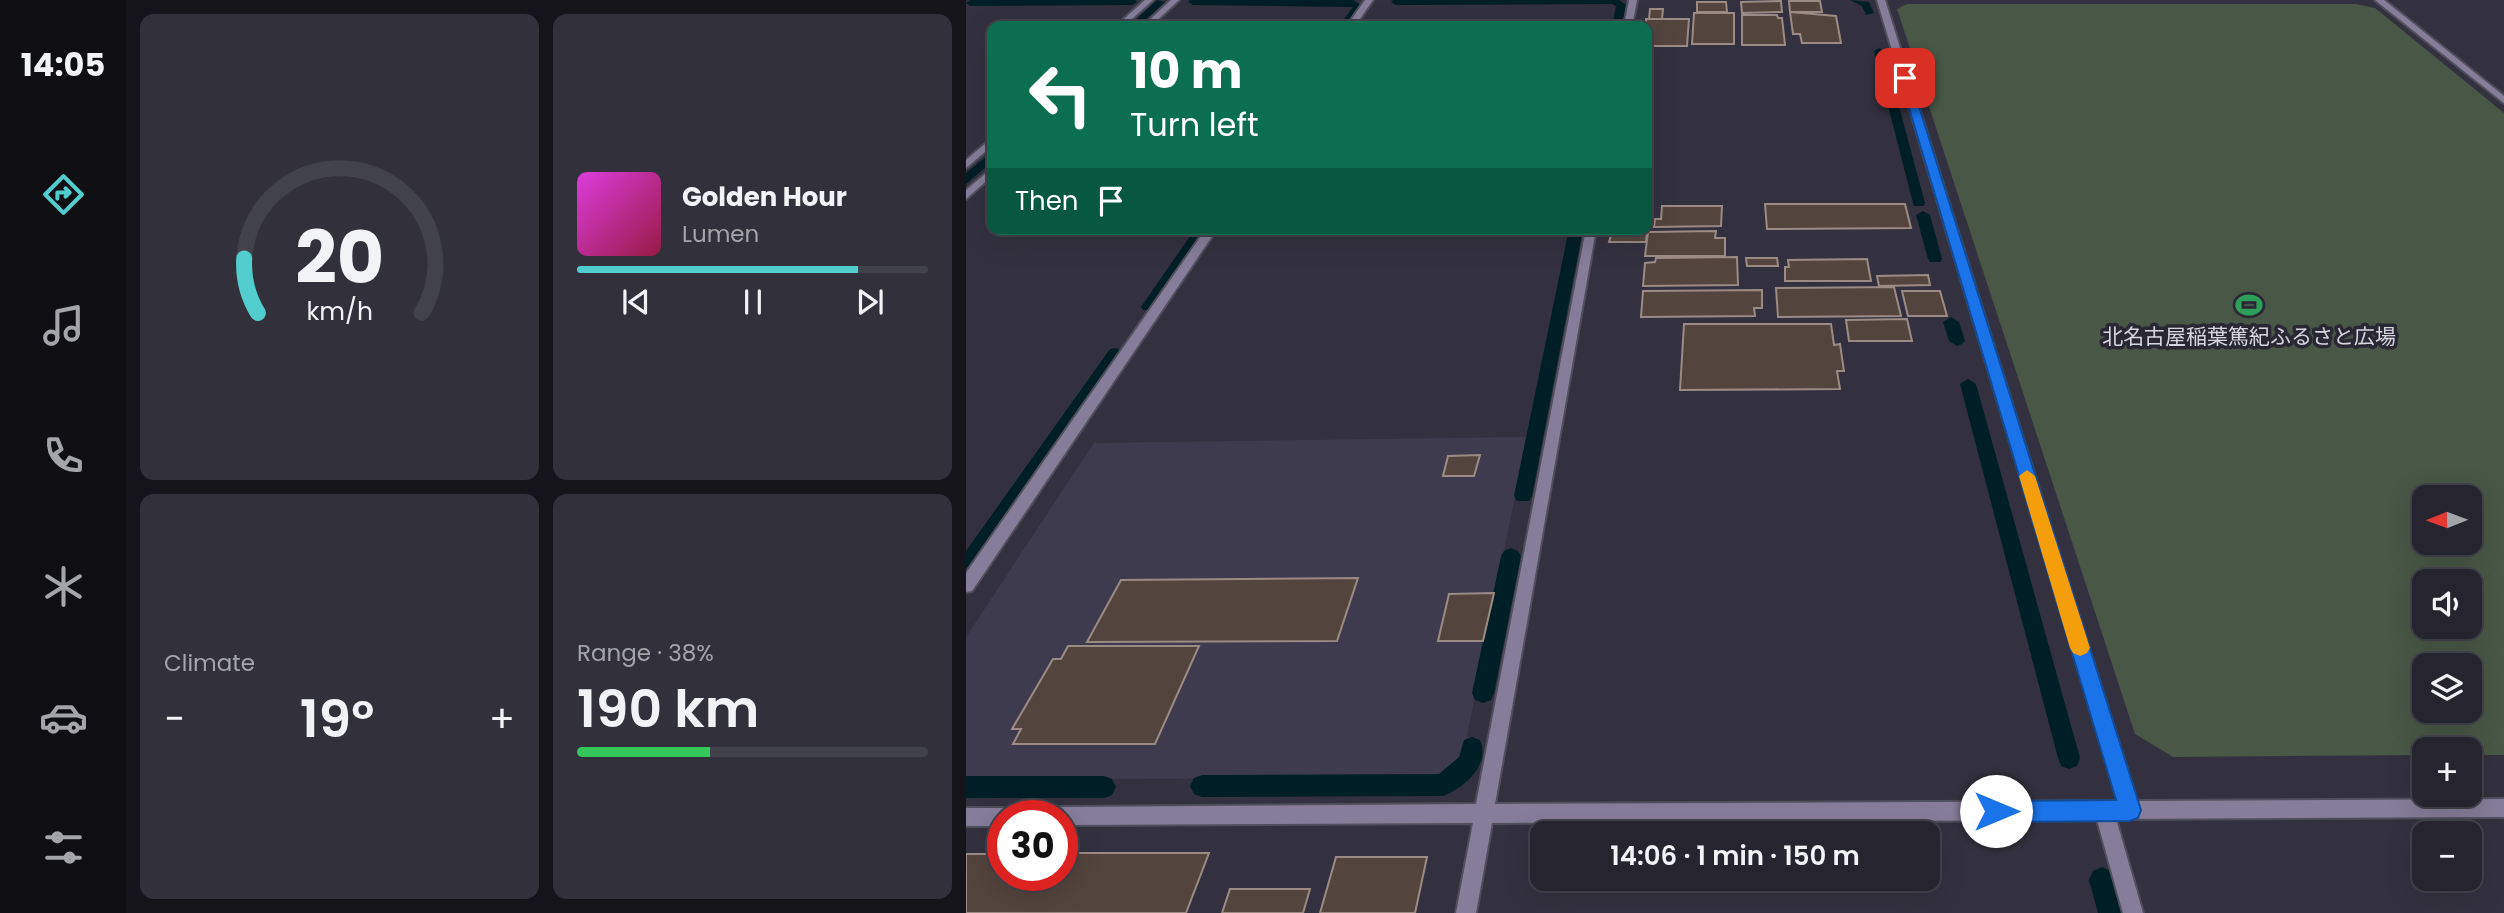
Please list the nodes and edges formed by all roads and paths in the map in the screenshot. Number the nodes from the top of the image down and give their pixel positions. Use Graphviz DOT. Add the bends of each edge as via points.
graph roads {
  1 [pos="1149,0"];
  2 [pos="1175,0"];
  3 [pos="1369,0"];
  4 [pos="1633,0"];
  5 [pos="1881,0"];
  6 [pos="2379,0"];
  7 [pos="1126,21"];
  8 [pos="1152,21"];
  9 [pos="1354,21"];
  10 [pos="1629,21"];
  11 [pos="2504,100"];
  12 [pos="987,145"];
  13 [pos="966,164"];
  14 [pos="987,177"];
  15 [pos="966,196"];
  16 [pos="1208,235"];
  17 [pos="1590,235"];
  18 [pos="966,586"];
  19 [pos="2504,808"];
  20 [pos="2130,810"];
  21 [pos="2104,811"];
  22 [pos="1484,814"];
  23 [pos="966,817"];
  24 [pos="987,817"];
  25 [pos="1078,817"];
  26 [pos="1466,913"];
  27 [pos="2133,913"];
  1 -- 7 [label="street"];
  2 -- 8 [label="street"];
  3 -- 9 [label="street"];
  4 -- 10 [label="street"];
  5 -- 20 [label="street"];
  6 -- 11 [label="street"];
  12 -- 13 [label="street"];
  14 -- 15 [label="street"];
  16 -- 18 [label="street"];
  17 -- 22 [label="street"];
  19 -- 20 [label="street"];
  20 -- 21 [label="street"];
  21 -- 22 [label="street"];
  21 -- 27 [label="street"];
  22 -- 25 [label="street"];
  22 -- 26 [label="street"];
  23 -- 24 [label="street"];
}
